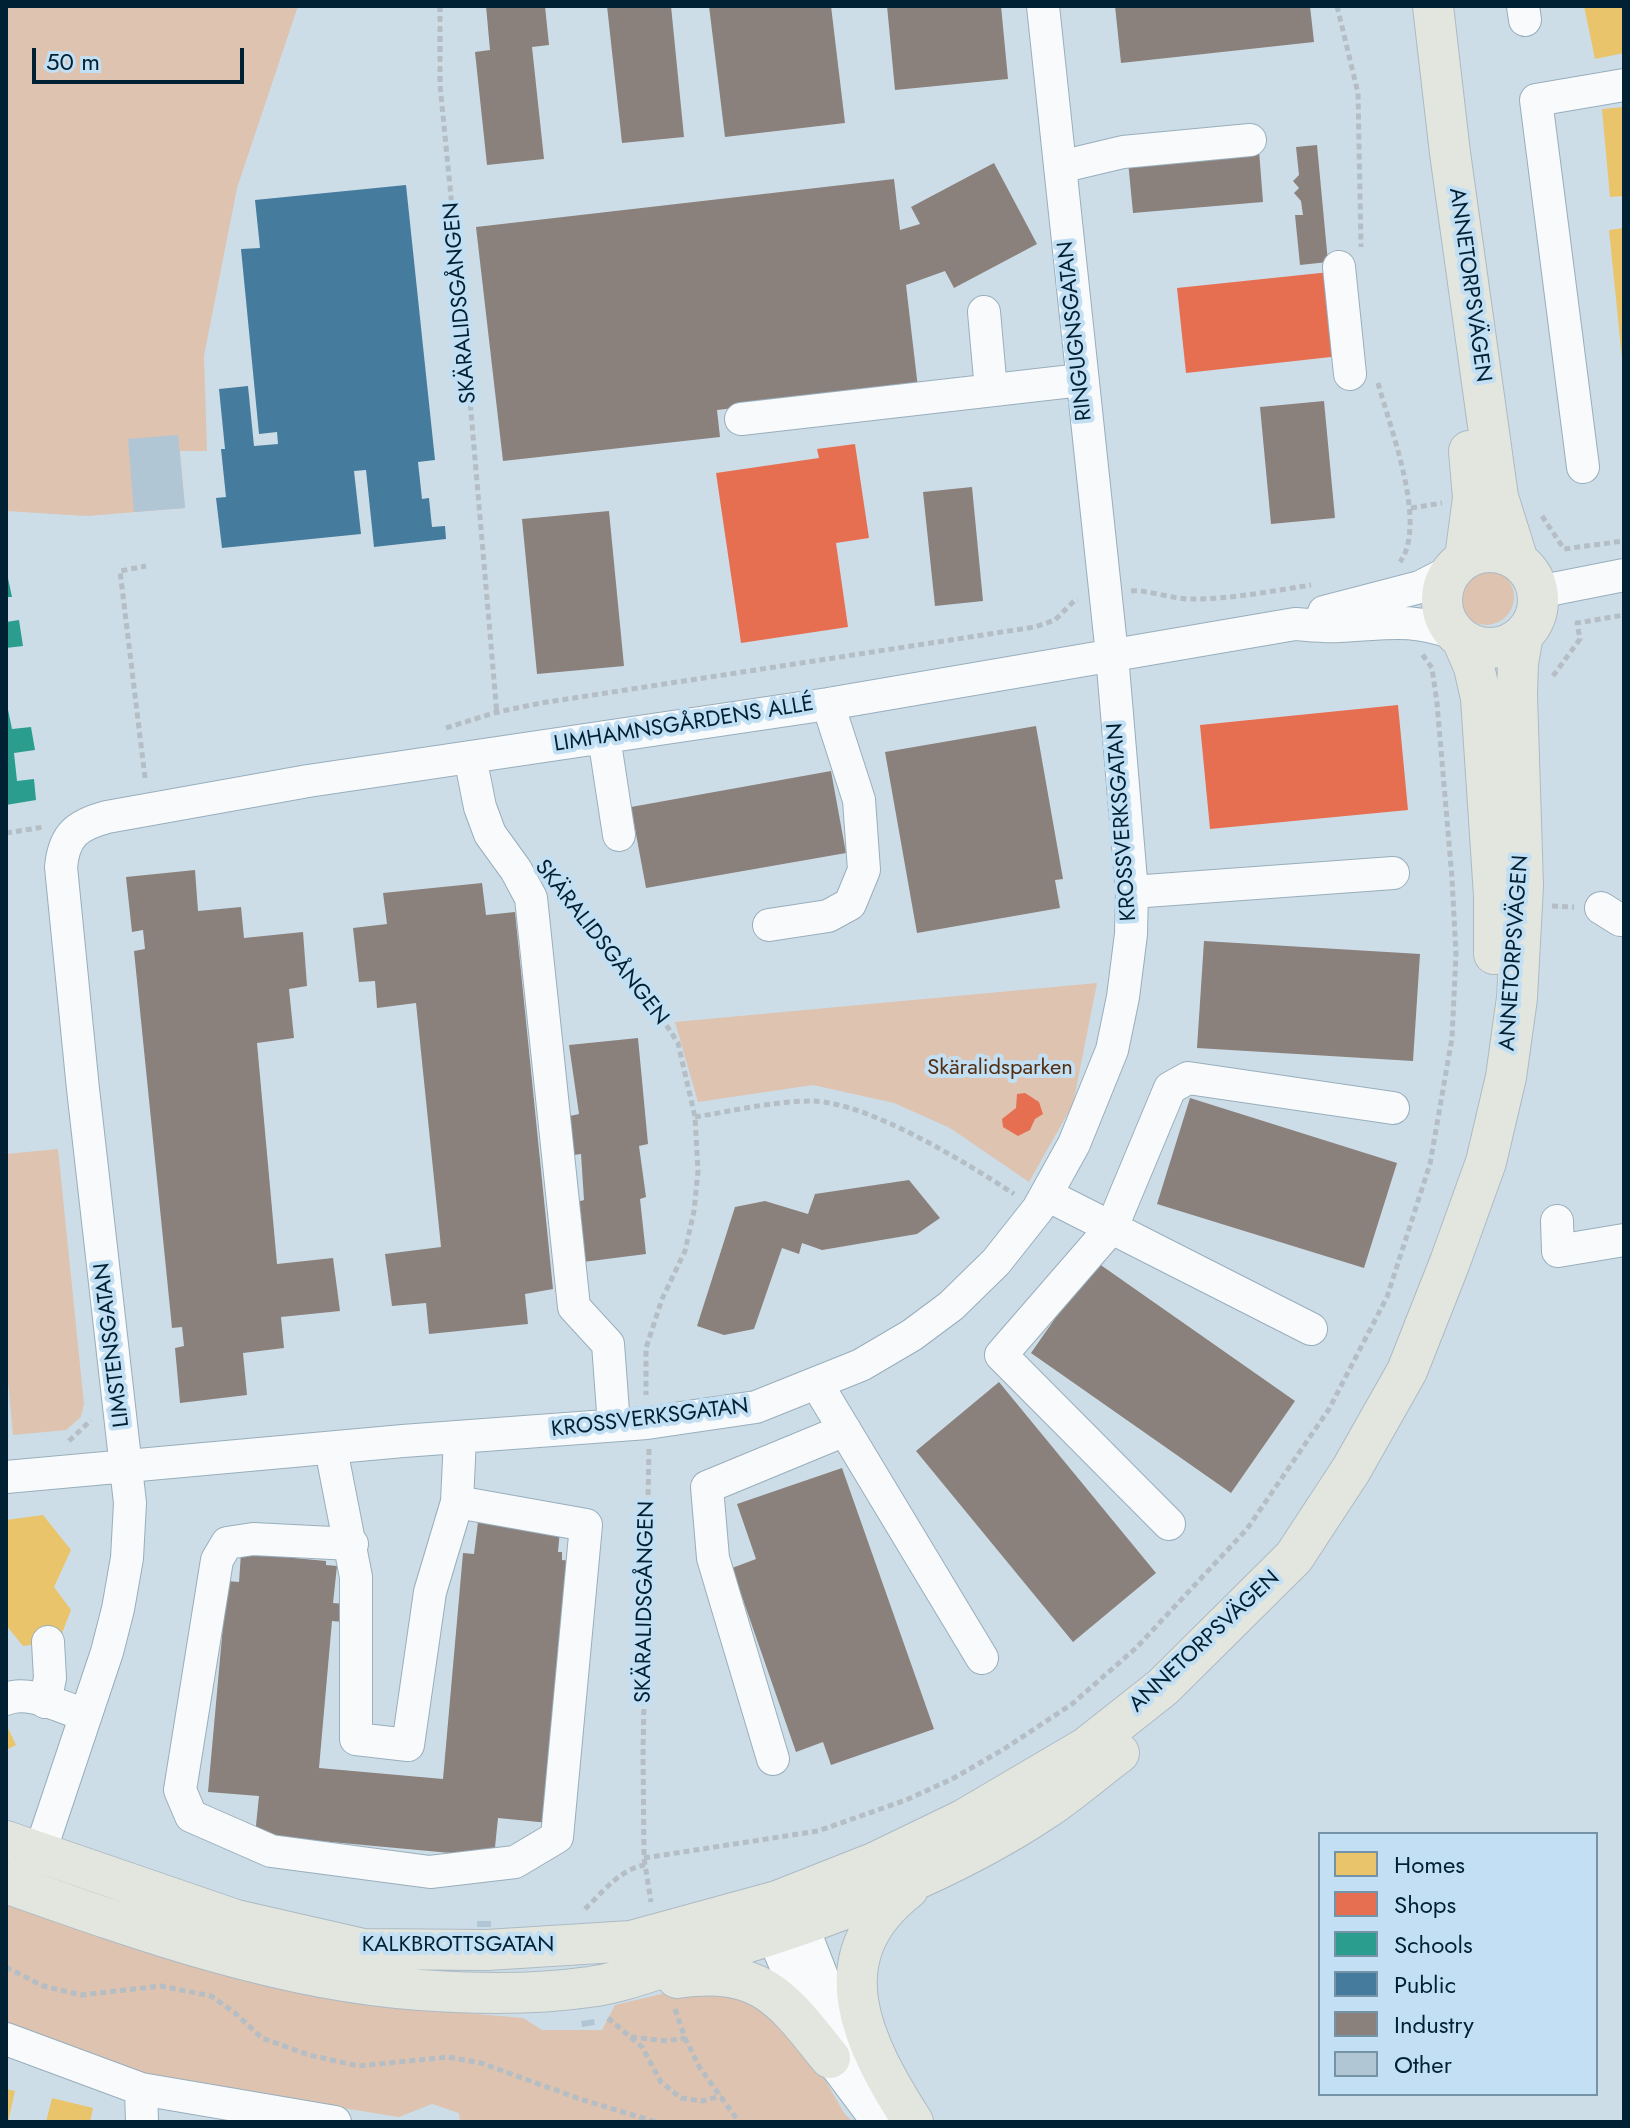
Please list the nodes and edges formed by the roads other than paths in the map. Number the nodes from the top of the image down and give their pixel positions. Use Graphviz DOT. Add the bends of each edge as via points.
graph roads {
  1 [pos="1043,6"];
  2 [pos="1420,6"];
  3 [pos="1433,6"];
  4 [pos="1624,85"];
  5 [pos="1250,140"];
  6 [pos="1060,167"];
  7 [pos="1339,267"];
  8 [pos="984,312"];
  9 [pos="1350,374"];
  10 [pos="1081,380"];
  11 [pos="991,390"];
  12 [pos="741,419"];
  13 [pos="1583,467"];
  14 [pos="1458,565"];
  15 [pos="1624,575"];
  16 [pos="1528,576"];
  17 [pos="1295,624"];
  18 [pos="1523,635"];
  19 [pos="1459,636"];
  20 [pos="1112,655"];
  21 [pos="828,704"];
  22 [pos="604,737"];
  23 [pos="486,755"];
  24 [pos="75,830"];
  25 [pos="619,835"];
  26 [pos="1393,873"];
  27 [pos="1132,892"];
  28 [pos="769,925"];
  29 [pos="1393,1108"];
  30 [pos="1043,1202"];
  31 [pos="1557,1221"];
  32 [pos="1112,1227"];
  33 [pos="1624,1240"];
  34 [pos="1450,1262"];
  35 [pos="1311,1329"];
  36 [pos="817,1384"];
  37 [pos="614,1425"];
  38 [pos="845,1430"];
  39 [pos="460,1438"];
  40 [pos="331,1449"];
  41 [pos="127,1466"];
  42 [pos="6,1477"];
  43 [pos="457,1502"];
  44 [pos="1169,1524"];
  45 [pos="352,1544"];
  46 [pos="1294,1557"];
  47 [pos="48,1642"];
  48 [pos="982,1658"];
  49 [pos="6,1699"];
  50 [pos="45,1702"];
  51 [pos="86,1715"];
  52 [pos="773,1759"];
  53 [pos="23,1846"];
  54 [pos="932,1870"];
  55 [pos="6,1883"];
  56 [pos="784,1921"];
  57 [pos="597,2001"];
  58 [pos="6,2039"];
  59 [pos="830,2058"];
  60 [pos="141,2089"];
  61 [pos="142,2122"];
  62 [pos="335,2122"];
  63 [pos="878,2122"];
  64 [pos="912,2122"];
  1 -- 6 [label="street, RINGUGNSGATAN"];
  2 -- 14 [label="main road, ANNETORPSVÄGEN" via="1469,439 1473,498"];
  3 -- 16 [label="main road, ANNETORPSVÄGEN" via="1498,497"];
  4 -- 13 [label="street" via="1536,100"];
  5 -- 6 [label="street" via="1123,152"];
  6 -- 10 [label="street, RINGUGNSGATAN"];
  7 -- 9 [label="street"];
  8 -- 11 [label="street"];
  10 -- 11 [label="street"];
  10 -- 20 [label="street, RINGUGNSGATAN"];
  11 -- 12 [label="street"];
  14 -- 16 [label="main road" via="1473,554 1492,551"];
  14 -- 17 [label="street, LIMHAMNSGÅRDENS ALLÉ" via="1420,587 1333,608"];
  14 -- 19 [label="main road, ANNETORPSVÄGEN" via="1443,588 1443,607"];
  15 -- 16 [label="street"];
  16 -- 18 [label="main road, ANNETORPSVÄGEN" via="1534,620"];
  17 -- 19 [label="street, LIMHAMNSGÅRDENS ALLÉ" via="1390,621 1424,624"];
  17 -- 20 [label="street, LIMHAMNSGÅRDENS ALLÉ"];
  18 -- 19 [label="main road" via="1488,648"];
  18 -- 34 [label="main road, ANNETORPSVÄGEN" via="1517,695 1523,886 1517,998 1486,1162"];
  19 -- 34 [label="main road, ANNETORPSVÄGEN" via="1481,698 1494,935 1493,1023 1477,1143"];
  20 -- 21 [label="street, LIMHAMNSGÅRDENS ALLÉ"];
  20 -- 27 [label="street, KROSSVERKSGATAN"];
  21 -- 22 [label="street, LIMHAMNSGÅRDENS ALLÉ"];
  21 -- 28 [label="street" via="859,800 864,870 850,904 828,916"];
  22 -- 23 [label="street, LIMHAMNSGÅRDENS ALLÉ"];
  22 -- 25 [label="street"];
  23 -- 24 [label="street, LIMHAMNSGÅRDENS ALLÉ" via="107,817"];
  23 -- 37 [label="street" via="480,807 490,834 531,898 574,1307 608,1344"];
  24 -- 41 [label="street, LIMSTENSGATAN" via="63,849 61,867"];
  26 -- 27 [label="street"];
  27 -- 30 [label="street, KROSSVERKSGATAN" via="1125,985 1112,1050 1074,1144"];
  29 -- 32 [label="street" via="1188,1078 1170,1088"];
  30 -- 32 [label="street"];
  30 -- 36 [label="street, KROSSVERKSGATAN" via="996,1262 951,1306 861,1365"];
  31 -- 33 [label="street" via="1558,1251"];
  32 -- 35 [label="street"];
  32 -- 44 [label="street" via="1001,1355"];
  34 -- 46 [label="main road, ANNETORPSVÄGEN" via="1407,1371"];
  36 -- 37 [label="street, KROSSVERKSGATAN" via="756,1407"];
  36 -- 38 [label="street"];
  37 -- 39 [label="street, KROSSVERKSGATAN"];
  38 -- 48 [label="street"];
  38 -- 52 [label="street" via="707,1487 713,1558"];
  39 -- 40 [label="street, KROSSVERKSGATAN"];
  39 -- 43 [label="street"];
  40 -- 41 [label="street, KROSSVERKSGATAN"];
  40 -- 45 [label="street"];
  41 -- 42 [label="street, KROSSVERKSGATAN"];
  41 -- 51 [label="street, LIMSTENSGATAN" via="127,1558 107,1652"];
  43 -- 45 [label="street" via="430,1592 408,1745 356,1739"];
  43 -- 45 [label="street" via="586,1525 557,1837 515,1862 430,1872 271,1851 191,1816 180,1790 217,1560 227,1543 253,1539"];
  46 -- 54 [label="main road, KALKBROTTSGATAN" via="1218,1663 1136,1741 1047,1808"];
  46 -- 56 [label="main road, ANNETORPSVÄGEN" via="1163,1687 1087,1747 963,1820 876,1862"];
  47 -- 50 [label="street"];
  49 -- 50 [label="street" via="28,1695"];
  50 -- 51 [label="street"];
  51 -- 53 [label="street, LIMSTENSGATAN"];
  53 -- 56 [label="main road, KALKBROTTSGATAN" via="236,1920 363,1949 487,1950 631,1941"];
  54 -- 56 [label="main road, KALKBROTTSGATAN" via="877,1897"];
  54 -- 64 [label="main road" via="876,1920 861,1950 856,1977 868,2043"];
  55 -- 57 [label="main road, KALKBROTTSGATAN" via="214,1951 314,1975 418,1990"];
  56 -- 57 [label="main road, KALKBROTTSGATAN"];
  56 -- 59 [label="street" via="805,2011"];
  56 -- 64 [label="street" via="866,2072"];
  57 -- 59 [label="main road" via="695,1976 724,1975 774,1994"];
  58 -- 60 [label="street"];
  59 -- 63 [label="street"];
  60 -- 61 [label="street"];
  60 -- 62 [label="street"];
}
